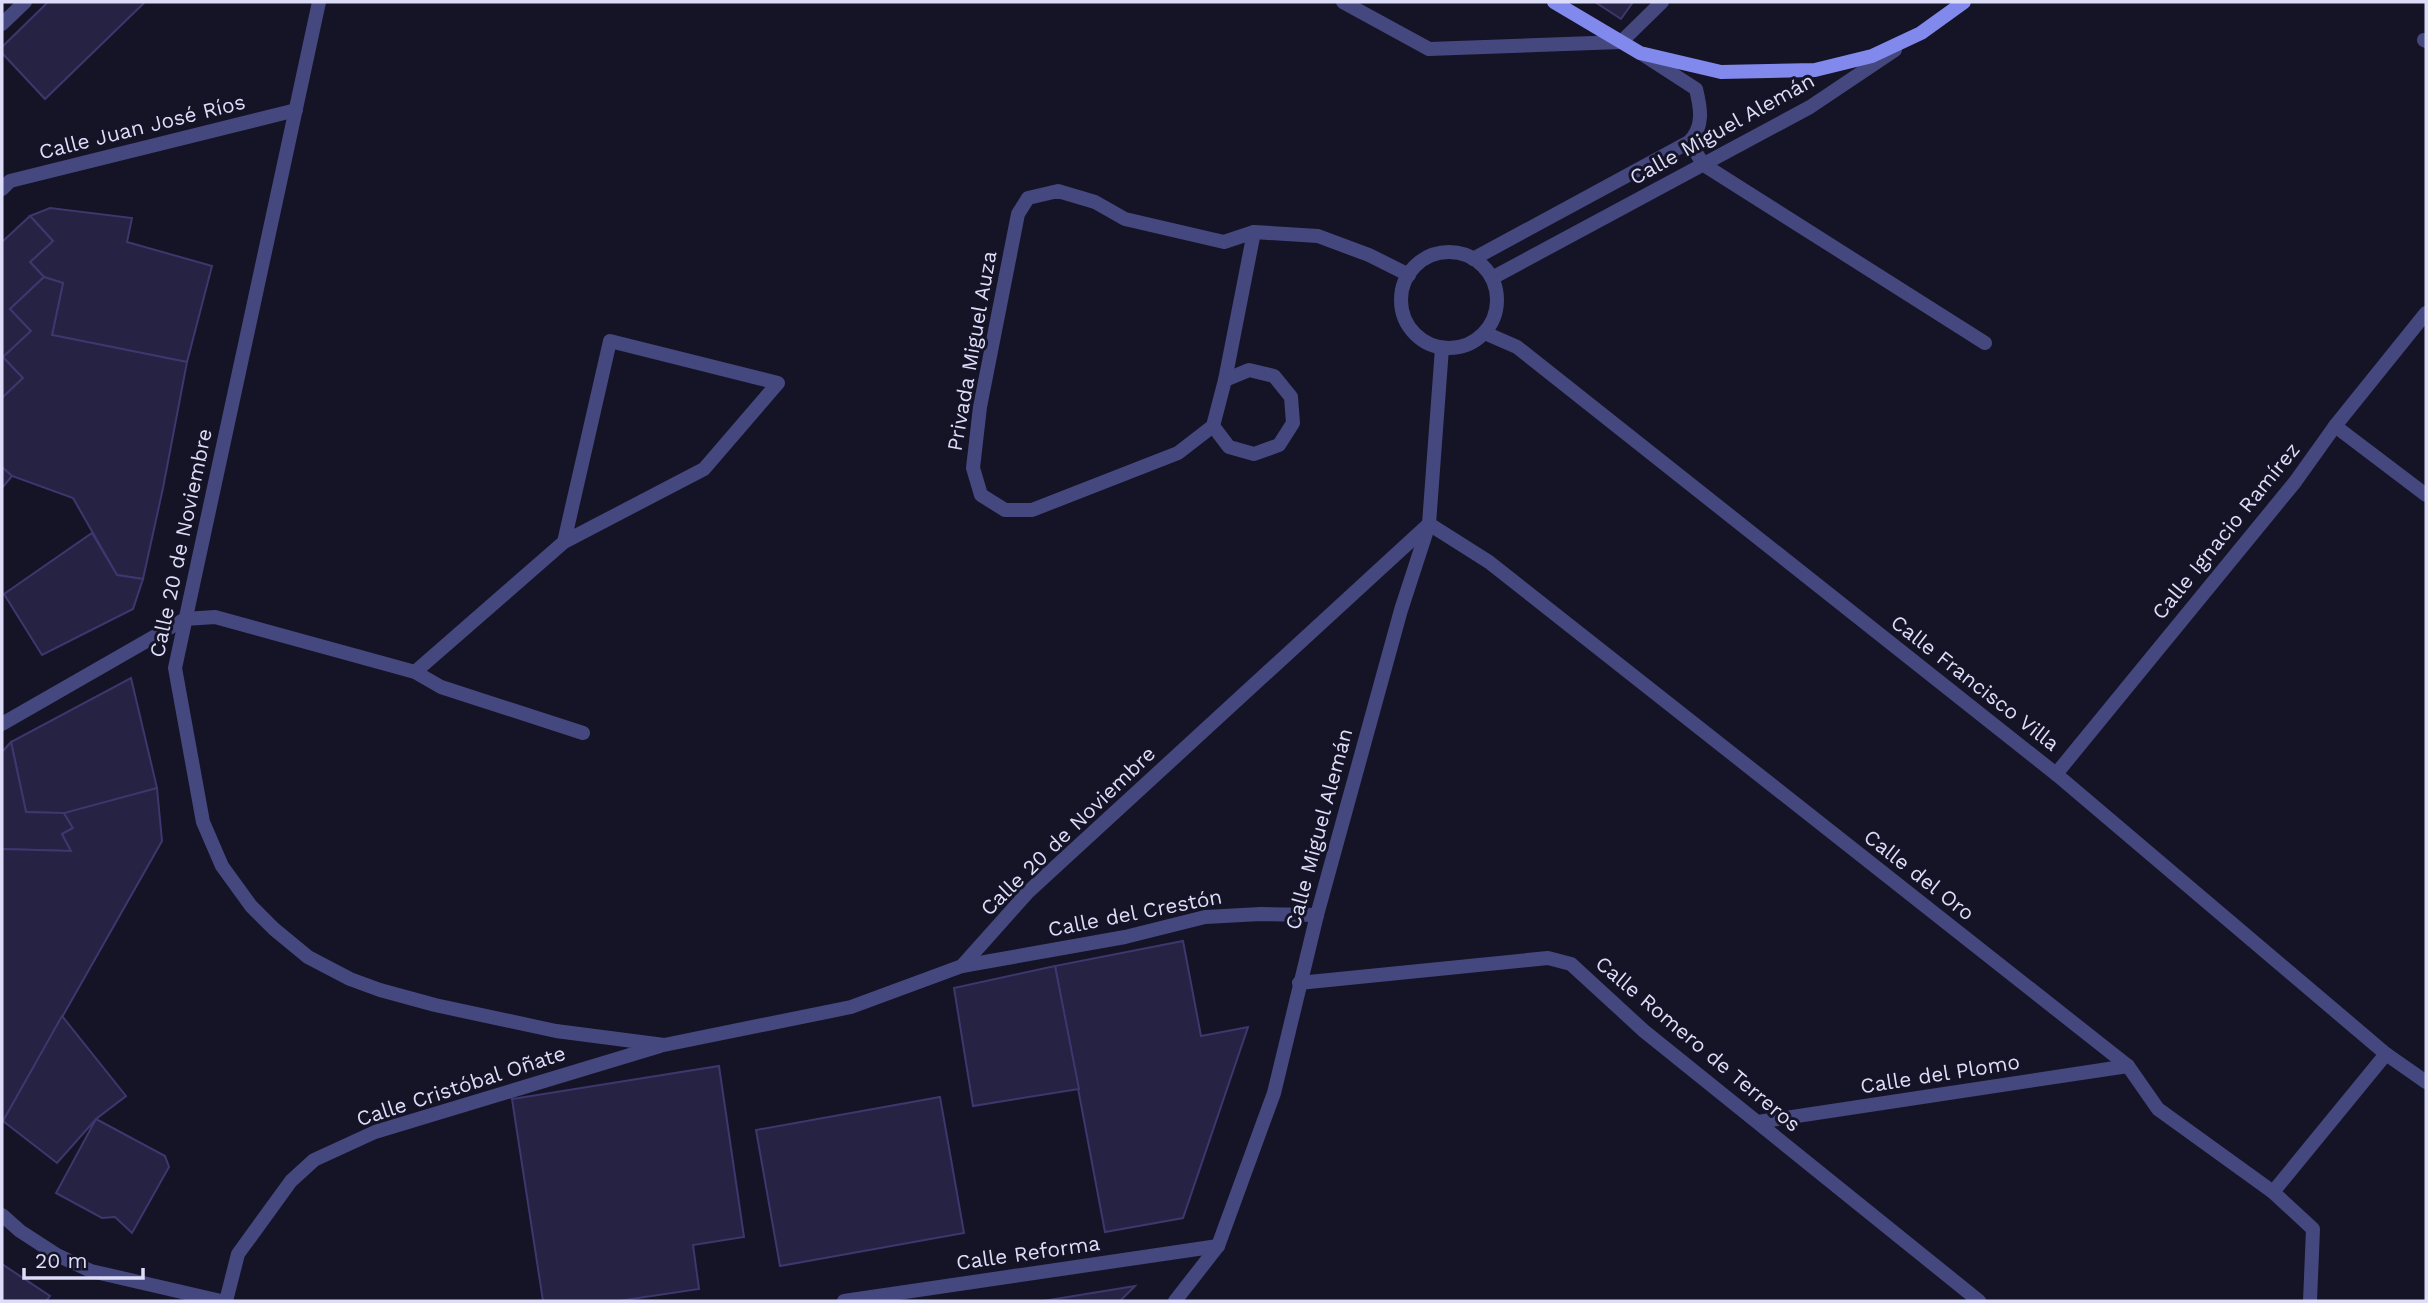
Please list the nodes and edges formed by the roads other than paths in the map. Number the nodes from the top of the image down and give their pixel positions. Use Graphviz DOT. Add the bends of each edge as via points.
graph roads {
  1 [pos="25,2"];
  2 [pos="319,2"];
  3 [pos="1343,2"];
  4 [pos="1555,2"];
  5 [pos="1662,2"];
  6 [pos="1964,2"];
  7 [pos="2,24"];
  8 [pos="1921,33"];
  9 [pos="1621,41"];
  10 [pos="1640,53"];
  11 [pos="296,110"];
  12 [pos="1693,138"];
  13 [pos="1704,165"];
  14 [pos="2,189"];
  15 [pos="1254,232"];
  16 [pos="1473,259"];
  17 [pos="1409,275"];
  18 [pos="1492,278"];
  19 [pos="2426,313"];
  20 [pos="1485,333"];
  21 [pos="1985,343"];
  22 [pos="1442,348"];
  23 [pos="1225,380"];
  24 [pos="1213,426"];
  25 [pos="2335,426"];
  26 [pos="2426,495"];
  27 [pos="1429,524"];
  28 [pos="564,542"];
  29 [pos="185,619"];
  30 [pos="415,672"];
  31 [pos="2,724"];
  32 [pos="583,733"];
  33 [pos="2056,774"];
  34 [pos="1317,915"];
  35 [pos="962,966"];
  36 [pos="1299,983"];
  37 [pos="664,1045"];
  38 [pos="2386,1054"];
  39 [pos="2128,1066"];
  40 [pos="2426,1082"];
  41 [pos="1758,1122"];
  42 [pos="2273,1192"];
  43 [pos="2,1215"];
  44 [pos="1218,1247"];
  45 [pos="220,1301"];
  46 [pos="226,1301"];
  47 [pos="844,1301"];
  48 [pos="1175,1301"];
  49 [pos="1979,1301"];
  50 [pos="2310,1301"];
  1 -- 7 [label="street"];
  2 -- 11 [label="street, Calle 20 de Noviembre"];
  3 -- 9 [label="street" via="1429,49"];
  4 -- 9 [label="street"];
  5 -- 9 [label="street"];
  6 -- 8 [label="street, Calle Miguel Alemán"];
  8 -- 10 [label="street" via="1872,55 1815,70 1721,72"];
  8 -- 13 [label="street, Calle Miguel Alemán" via="1810,107"];
  9 -- 10 [label="street"];
  10 -- 12 [label="street" via="1696,89 1702,111"];
  11 -- 14 [label="street, Calle Juan José Ríos" via="10,181"];
  11 -- 29 [label="street, Calle 20 de Noviembre"];
  12 -- 13 [label="street"];
  12 -- 16 [label="street, Calle Miguel Alemán"];
  13 -- 18 [label="street, Calle Miguel Alemán"];
  13 -- 21 [label="street"];
  15 -- 17 [label="street, Privada Miguel Auza" via="1318,236"];
  15 -- 23 [label="street"];
  15 -- 24 [label="street, Privada Miguel Auza" via="1224,242 1125,219 1095,202 1058,191 1028,198 1018,214 980,407 973,468 982,495 1005,510 1032,510 1178,453"];
  16 -- 17 [label="street" via="1448,252 1433,255 1419,262"];
  16 -- 18 [label="street"];
  17 -- 22 [label="street" via="1403,289 1406,321 1427,344"];
  18 -- 20 [label="street" via="1497,304"];
  19 -- 25 [label="street, Calle Ignacio Ramírez"];
  20 -- 22 [label="street" via="1473,343"];
  20 -- 33 [label="street, Calle Francisco Villa" via="1517,347"];
  22 -- 27 [label="street, Calle Miguel Alemán"];
  23 -- 24 [label="street"];
  23 -- 24 [label="street" via="1250,370 1275,376 1291,397 1293,423 1279,445 1254,454 1229,447"];
  25 -- 26 [label="street"];
  25 -- 33 [label="street, Calle Ignacio Ramírez" via="2295,482"];
  27 -- 34 [label="street, Calle Miguel Alemán"];
  27 -- 35 [label="street, Calle 20 de Noviembre" via="1028,892"];
  27 -- 39 [label="street, Calle del Oro" via="1489,562"];
  28 -- 28 [label="street" via="610,341 778,383 704,469"];
  28 -- 30 [label="street"];
  29 -- 30 [label="street" via="215,617"];
  29 -- 31 [label="street"];
  29 -- 37 [label="street, Calle 20 de Noviembre" via="175,668 203,822 222,866 274,929 308,957 380,990 556,1031"];
  30 -- 32 [label="street" via="441,687"];
  33 -- 38 [label="street, Calle Francisco Villa"];
  34 -- 35 [label="street, Calle del Crestón" via="1205,917 1125,937"];
  34 -- 36 [label="street, Calle Miguel Alemán"];
  35 -- 37 [label="street, Calle 20 de Noviembre" via="851,1007"];
  36 -- 41 [label="street, Calle Romero de Terreros" via="1548,958 1571,964 1644,1031"];
  36 -- 44 [label="street, Calle Miguel Alemán" via="1274,1093"];
  37 -- 46 [label="street, Calle Cristóbal Oñate" via="376,1132 314,1160 291,1181 238,1254"];
  38 -- 40 [label="street, Calle Francisco Villa"];
  38 -- 42 [label="street"];
  39 -- 41 [label="street, Calle del Plomo"];
  39 -- 42 [label="street, Calle del Oro" via="2158,1109"];
  41 -- 49 [label="street, Calle Romero de Terreros"];
  42 -- 50 [label="street, Calle del Oro" via="2314,1229"];
  43 -- 45 [label="street" via="57,1255 91,1271"];
  44 -- 47 [label="street, Calle Reforma"];
  44 -- 48 [label="street, Calle Miguel Alemán"];
}
